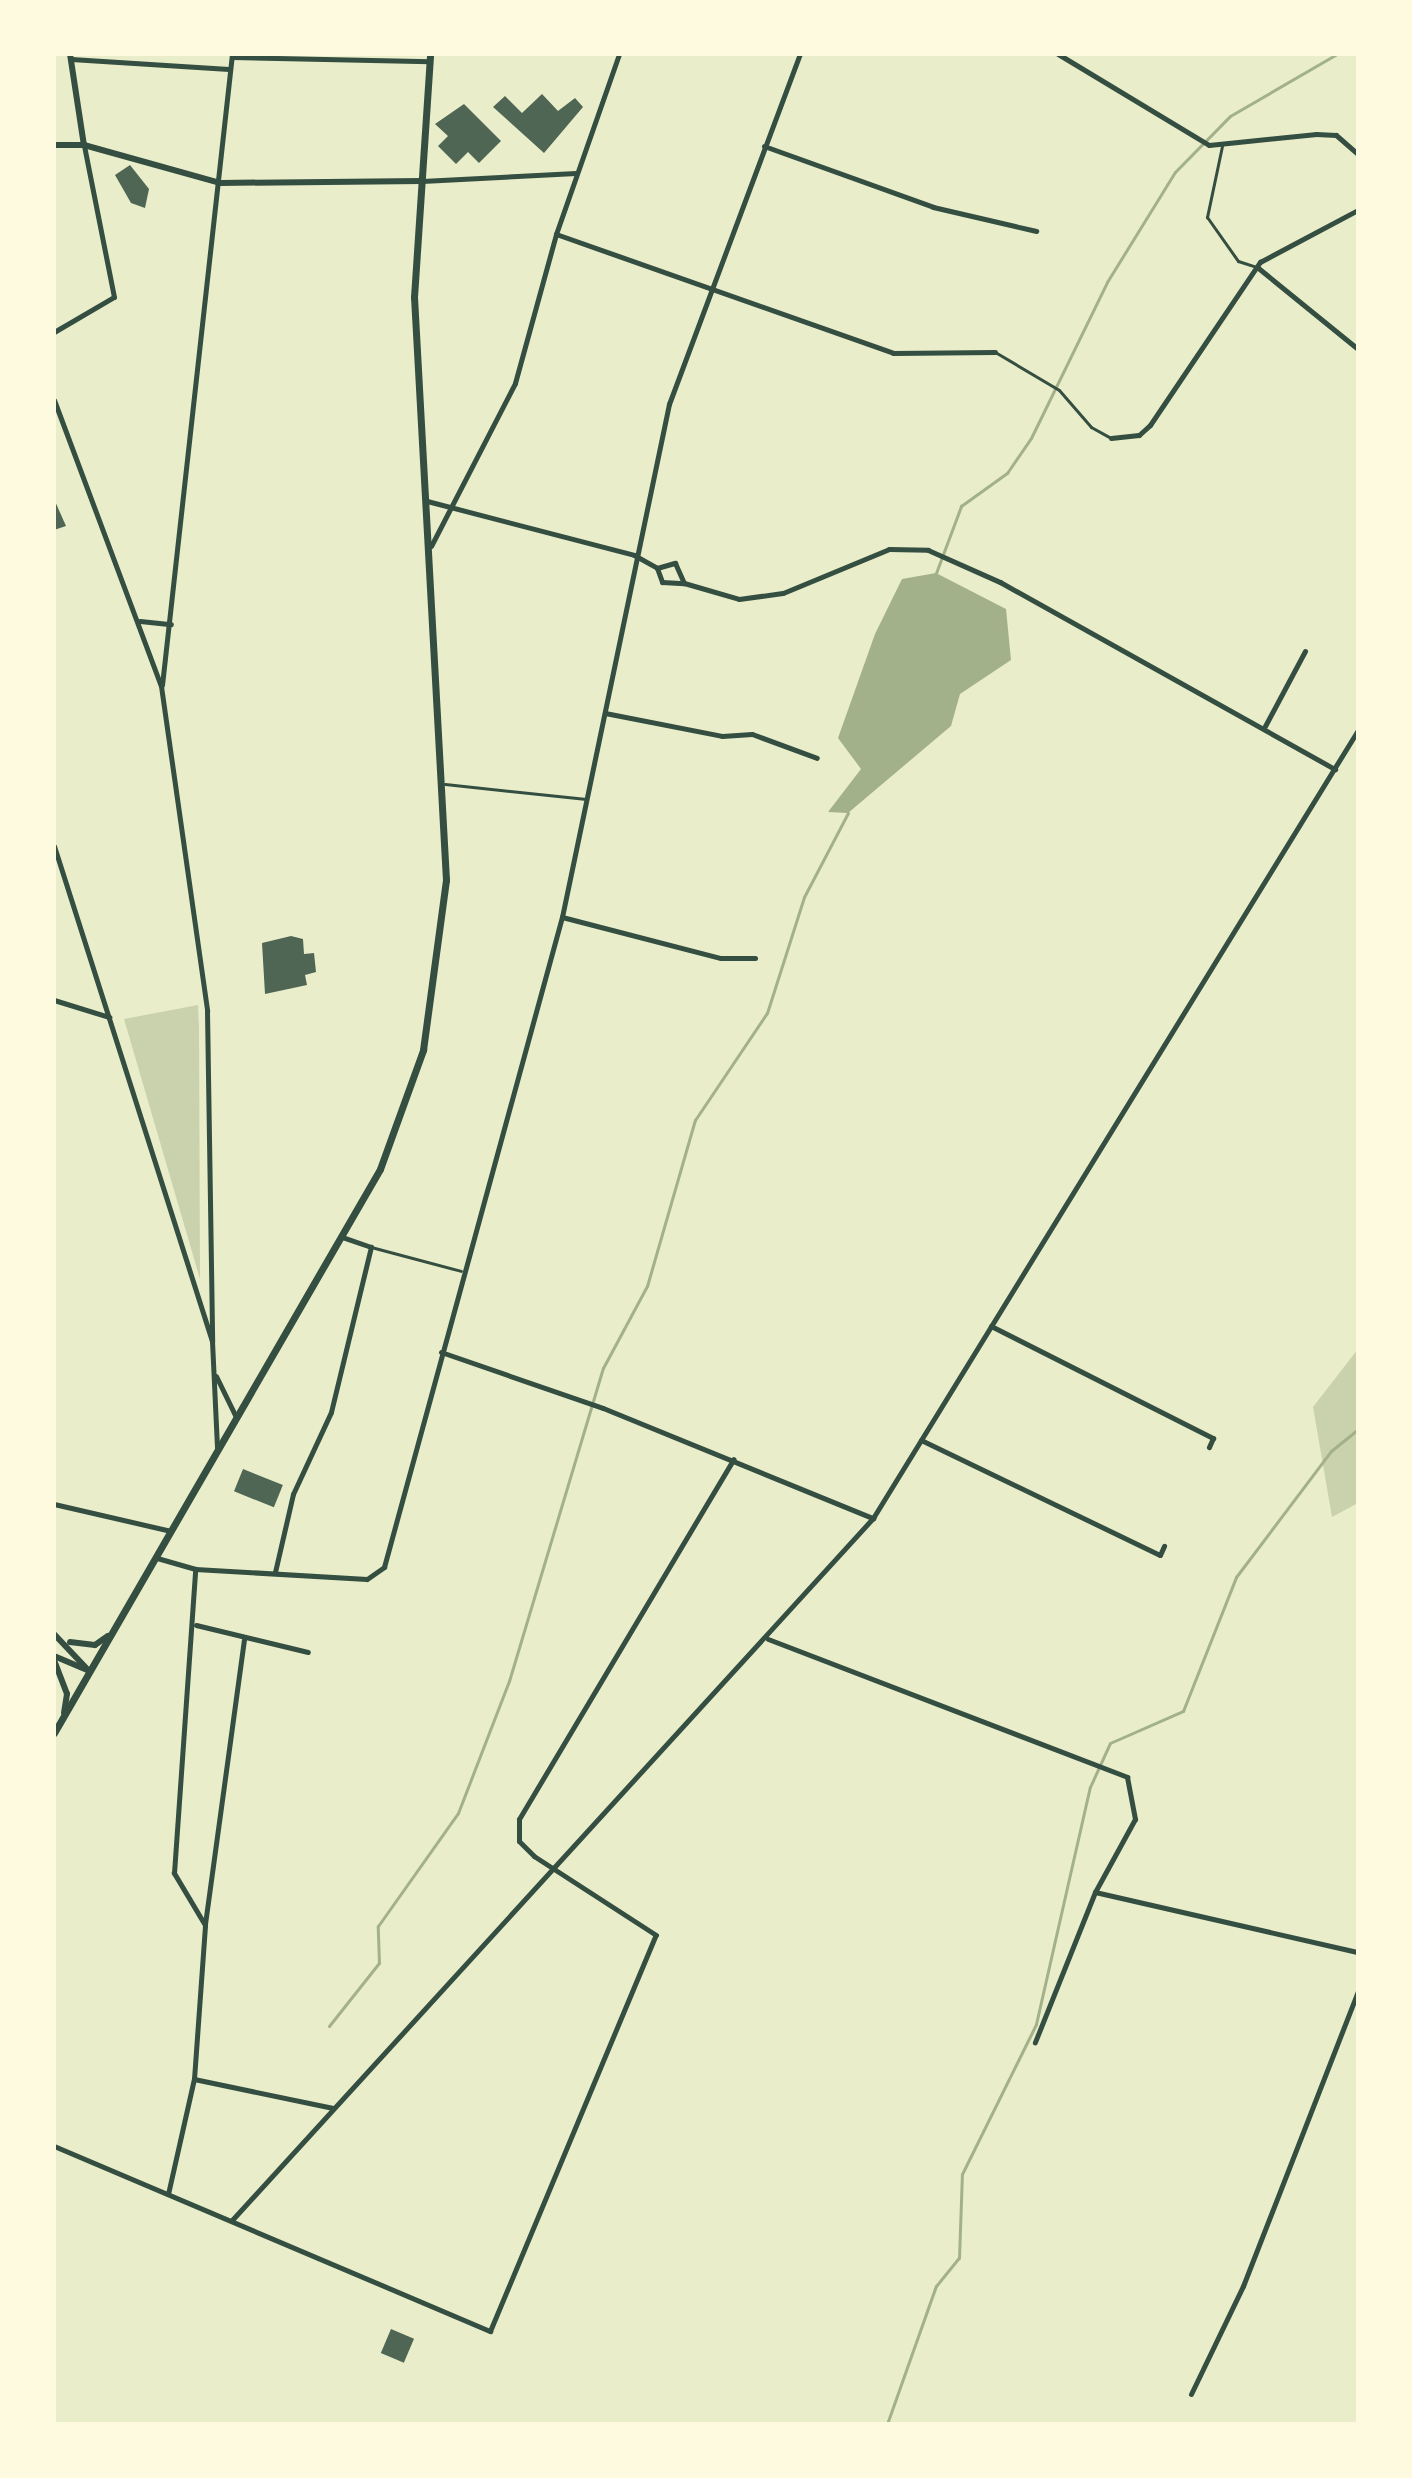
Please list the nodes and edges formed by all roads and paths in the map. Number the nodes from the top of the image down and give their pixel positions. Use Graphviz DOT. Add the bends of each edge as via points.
graph roads {
  1 [pos="619,54"];
  2 [pos="800,54"];
  3 [pos="1058,54"];
  4 [pos="70,56"];
  5 [pos="232,56"];
  6 [pos="430,58"];
  7 [pos="229,69"];
  8 [pos="54,145"];
  9 [pos="84,145"];
  10 [pos="764,146"];
  11 [pos="1222,146"];
  12 [pos="1358,154"];
  13 [pos="576,173"];
  14 [pos="422,181"];
  15 [pos="220,183"];
  16 [pos="1358,210"];
  17 [pos="1036,231"];
  18 [pos="556,234"];
  19 [pos="1257,267"];
  20 [pos="709,288"];
  21 [pos="54,332"];
  22 [pos="1358,349"];
  23 [pos="995,352"];
  24 [pos="54,400"];
  25 [pos="1111,438"];
  26 [pos="427,501"];
  27 [pos="450,504"];
  28 [pos="431,546"];
  29 [pos="634,555"];
  30 [pos="657,568"];
  31 [pos="684,583"];
  32 [pos="139,621"];
  33 [pos="171,624"];
  34 [pos="1305,651"];
  35 [pos="161,686"];
  36 [pos="605,713"];
  37 [pos="1265,726"];
  38 [pos="1358,730"];
  39 [pos="817,758"];
  40 [pos="1335,769"];
  41 [pos="445,784"];
  42 [pos="586,799"];
  43 [pos="54,846"];
  44 [pos="562,917"];
  45 [pos="755,958"];
  46 [pos="54,1000"];
  47 [pos="109,1017"];
  48 [pos="342,1237"];
  49 [pos="371,1247"];
  50 [pos="461,1271"];
  51 [pos="991,1326"];
  52 [pos="212,1341"];
  53 [pos="441,1352"];
  54 [pos="214,1374"];
  55 [pos="236,1418"];
  56 [pos="921,1440"];
  57 [pos="1209,1447"];
  58 [pos="217,1451"];
  59 [pos="734,1459"];
  60 [pos="54,1504"];
  61 [pos="873,1518"];
  62 [pos="172,1531"];
  63 [pos="1164,1546"];
  64 [pos="157,1558"];
  65 [pos="195,1569"];
  66 [pos="275,1572"];
  67 [pos="196,1625"];
  68 [pos="115,1632"];
  69 [pos="54,1634"];
  70 [pos="768,1639"];
  71 [pos="244,1640"];
  72 [pos="69,1642"];
  73 [pos="308,1652"];
  74 [pos="54,1658"];
  75 [pos="89,1671"];
  76 [pos="64,1714"];
  77 [pos="54,1733"];
  78 [pos="555,1869"];
  79 [pos="1095,1892"];
  80 [pos="205,1925"];
  81 [pos="1358,1952"];
  82 [pos="1358,1991"];
  83 [pos="1035,2042"];
  84 [pos="194,2079"];
  85 [pos="333,2108"];
  86 [pos="54,2146"];
  87 [pos="168,2194"];
  88 [pos="232,2220"];
  89 [pos="1191,2394"];
  1 -- 13 [label="street"];
  2 -- 10 [label="street"];
  3 -- 11 [label="street" via="1197,140"];
  4 -- 7 [label="street"];
  4 -- 9 [label="main road"];
  5 -- 6 [label="street"];
  5 -- 7 [label="street"];
  6 -- 14 [label="main road"];
  7 -- 15 [label="street"];
  8 -- 9 [label="main road"];
  9 -- 15 [label="main road"];
  9 -- 21 [label="street" via="114,297"];
  10 -- 17 [label="street" via="933,207"];
  10 -- 20 [label="street"];
  11 -- 12 [label="street" via="1336,135"];
  11 -- 19 [label="street" via="1207,217 1238,261"];
  13 -- 14 [label="street"];
  13 -- 18 [label="street"];
  14 -- 15 [label="main road"];
  14 -- 26 [label="main road" via="414,297"];
  15 -- 33 [label="street"];
  16 -- 19 [label="street"];
  18 -- 20 [label="street"];
  18 -- 27 [label="street" via="515,383"];
  19 -- 22 [label="street"];
  19 -- 25 [label="street" via="1150,425 1126,440"];
  20 -- 23 [label="street" via="893,353"];
  20 -- 29 [label="street" via="669,404"];
  23 -- 25 [label="street" via="1059,390 1091,427"];
  24 -- 32 [label="street"];
  26 -- 27 [label="street"];
  26 -- 28 [label="main road"];
  27 -- 28 [label="street"];
  27 -- 29 [label="street"];
  28 -- 41 [label="main road"];
  29 -- 30 [label="street"];
  29 -- 36 [label="street"];
  30 -- 31 [label="street" via="662,582"];
  30 -- 31 [label="street" via="675,563"];
  31 -- 37 [label="street" via="762,600 889,549 928,550 955,559"];
  32 -- 33 [label="street"];
  32 -- 35 [label="street"];
  33 -- 35 [label="street"];
  34 -- 37 [label="street"];
  35 -- 52 [label="street" via="207,1011"];
  36 -- 39 [label="street" via="722,736 752,734"];
  36 -- 42 [label="street"];
  37 -- 40 [label="street"];
  38 -- 40 [label="street"];
  40 -- 51 [label="street"];
  41 -- 42 [label="street"];
  41 -- 48 [label="main road" via="444,927 423,1050 380,1169"];
  42 -- 44 [label="street"];
  43 -- 47 [label="street"];
  44 -- 45 [label="street" via="721,958"];
  44 -- 50 [label="street"];
  46 -- 47 [label="street"];
  47 -- 52 [label="street"];
  48 -- 49 [label="street"];
  48 -- 55 [label="main road"];
  49 -- 50 [label="street"];
  49 -- 66 [label="street" via="331,1412 288,1506"];
  50 -- 53 [label="street"];
  51 -- 56 [label="street"];
  51 -- 57 [label="street" via="1213,1438"];
  52 -- 54 [label="street"];
  53 -- 59 [label="street"];
  53 -- 66 [label="street" via="384,1567 367,1579"];
  54 -- 55 [label="street"];
  54 -- 58 [label="street"];
  55 -- 58 [label="main road"];
  56 -- 61 [label="street"];
  56 -- 63 [label="street" via="1160,1555"];
  58 -- 62 [label="main road"];
  59 -- 61 [label="street"];
  59 -- 78 [label="street" via="523,1808 519,1841"];
  60 -- 62 [label="street"];
  61 -- 70 [label="street"];
  62 -- 64 [label="main road"];
  64 -- 65 [label="street"];
  64 -- 68 [label="main road"];
  65 -- 66 [label="street"];
  65 -- 67 [label="street"];
  67 -- 71 [label="street"];
  67 -- 80 [label="street" via="174,1873"];
  68 -- 72 [label="main road" via="95,1645"];
  68 -- 75 [label="main road"];
  69 -- 72 [label="main road"];
  70 -- 78 [label="street"];
  70 -- 79 [label="street" via="1127,1777 1137,1804"];
  71 -- 73 [label="street"];
  71 -- 80 [label="street"];
  72 -- 75 [label="main road"];
  74 -- 75 [label="main road"];
  74 -- 76 [label="main road" via="67,1694"];
  75 -- 76 [label="main road"];
  76 -- 77 [label="main road"];
  78 -- 85 [label="street"];
  78 -- 88 [label="street" via="652,1926 655,1941 490,2331"];
  79 -- 81 [label="street"];
  79 -- 83 [label="street"];
  80 -- 84 [label="street"];
  82 -- 89 [label="street" via="1243,2286"];
  84 -- 85 [label="street"];
  84 -- 87 [label="street"];
  85 -- 88 [label="street"];
  86 -- 87 [label="street"];
  87 -- 88 [label="street"];
}
